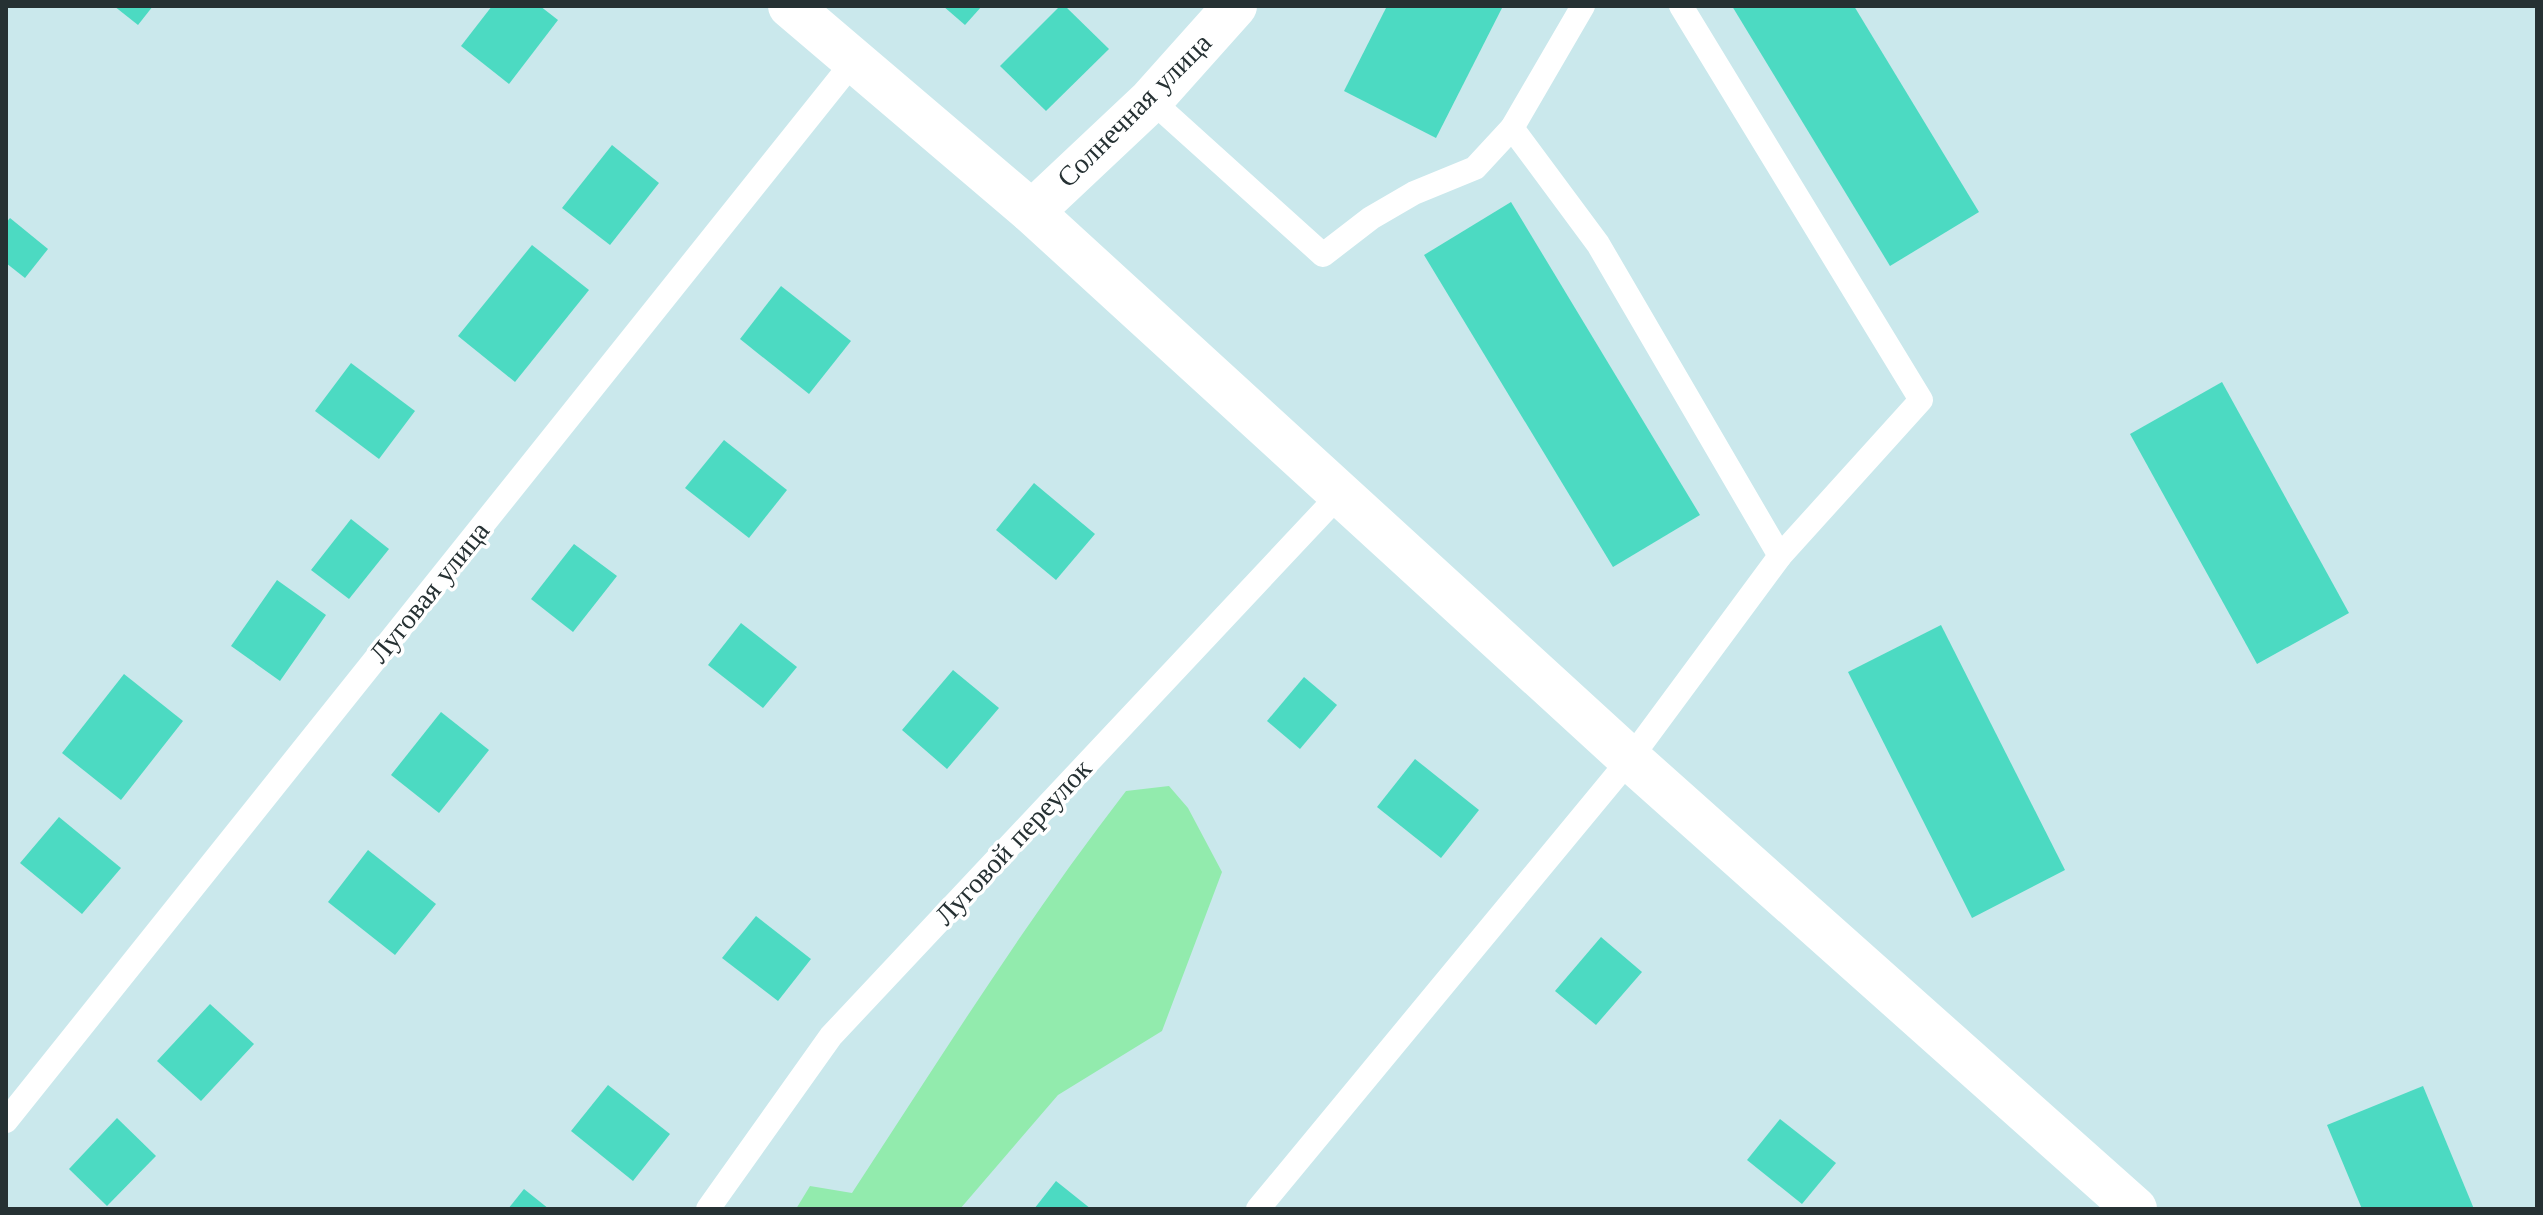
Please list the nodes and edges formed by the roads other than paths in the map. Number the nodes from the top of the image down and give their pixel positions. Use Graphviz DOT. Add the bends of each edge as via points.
graph roads {
  1 [pos="790,6"];
  2 [pos="1235,6"];
  3 [pos="1583,6"];
  4 [pos="1681,6"];
  5 [pos="853,62"];
  6 [pos="1151,100"];
  7 [pos="1512,128"];
  8 [pos="1032,212"];
  9 [pos="1340,494"];
  10 [pos="1780,556"];
  11 [pos="1630,759"];
  12 [pos="6,1121"];
  13 [pos="708,1209"];
  14 [pos="1258,1209"];
  15 [pos="2135,1209"];
  1 -- 5 [label="street"];
  2 -- 6 [label="street, Солнечная улица"];
  3 -- 7 [label="lane"];
  4 -- 10 [label="lane" via="1921,400"];
  5 -- 8 [label="street"];
  5 -- 12 [label="lane, Луговая улица"];
  6 -- 7 [label="lane" via="1323,255 1414,193 1475,168"];
  6 -- 8 [label="street, Солнечная улица"];
  7 -- 10 [label="lane" via="1598,244"];
  8 -- 9 [label="street"];
  9 -- 11 [label="street"];
  9 -- 13 [label="lane, Луговой переулок" via="831,1036"];
  10 -- 11 [label="lane"];
  11 -- 14 [label="lane"];
  11 -- 15 [label="street"];
}
